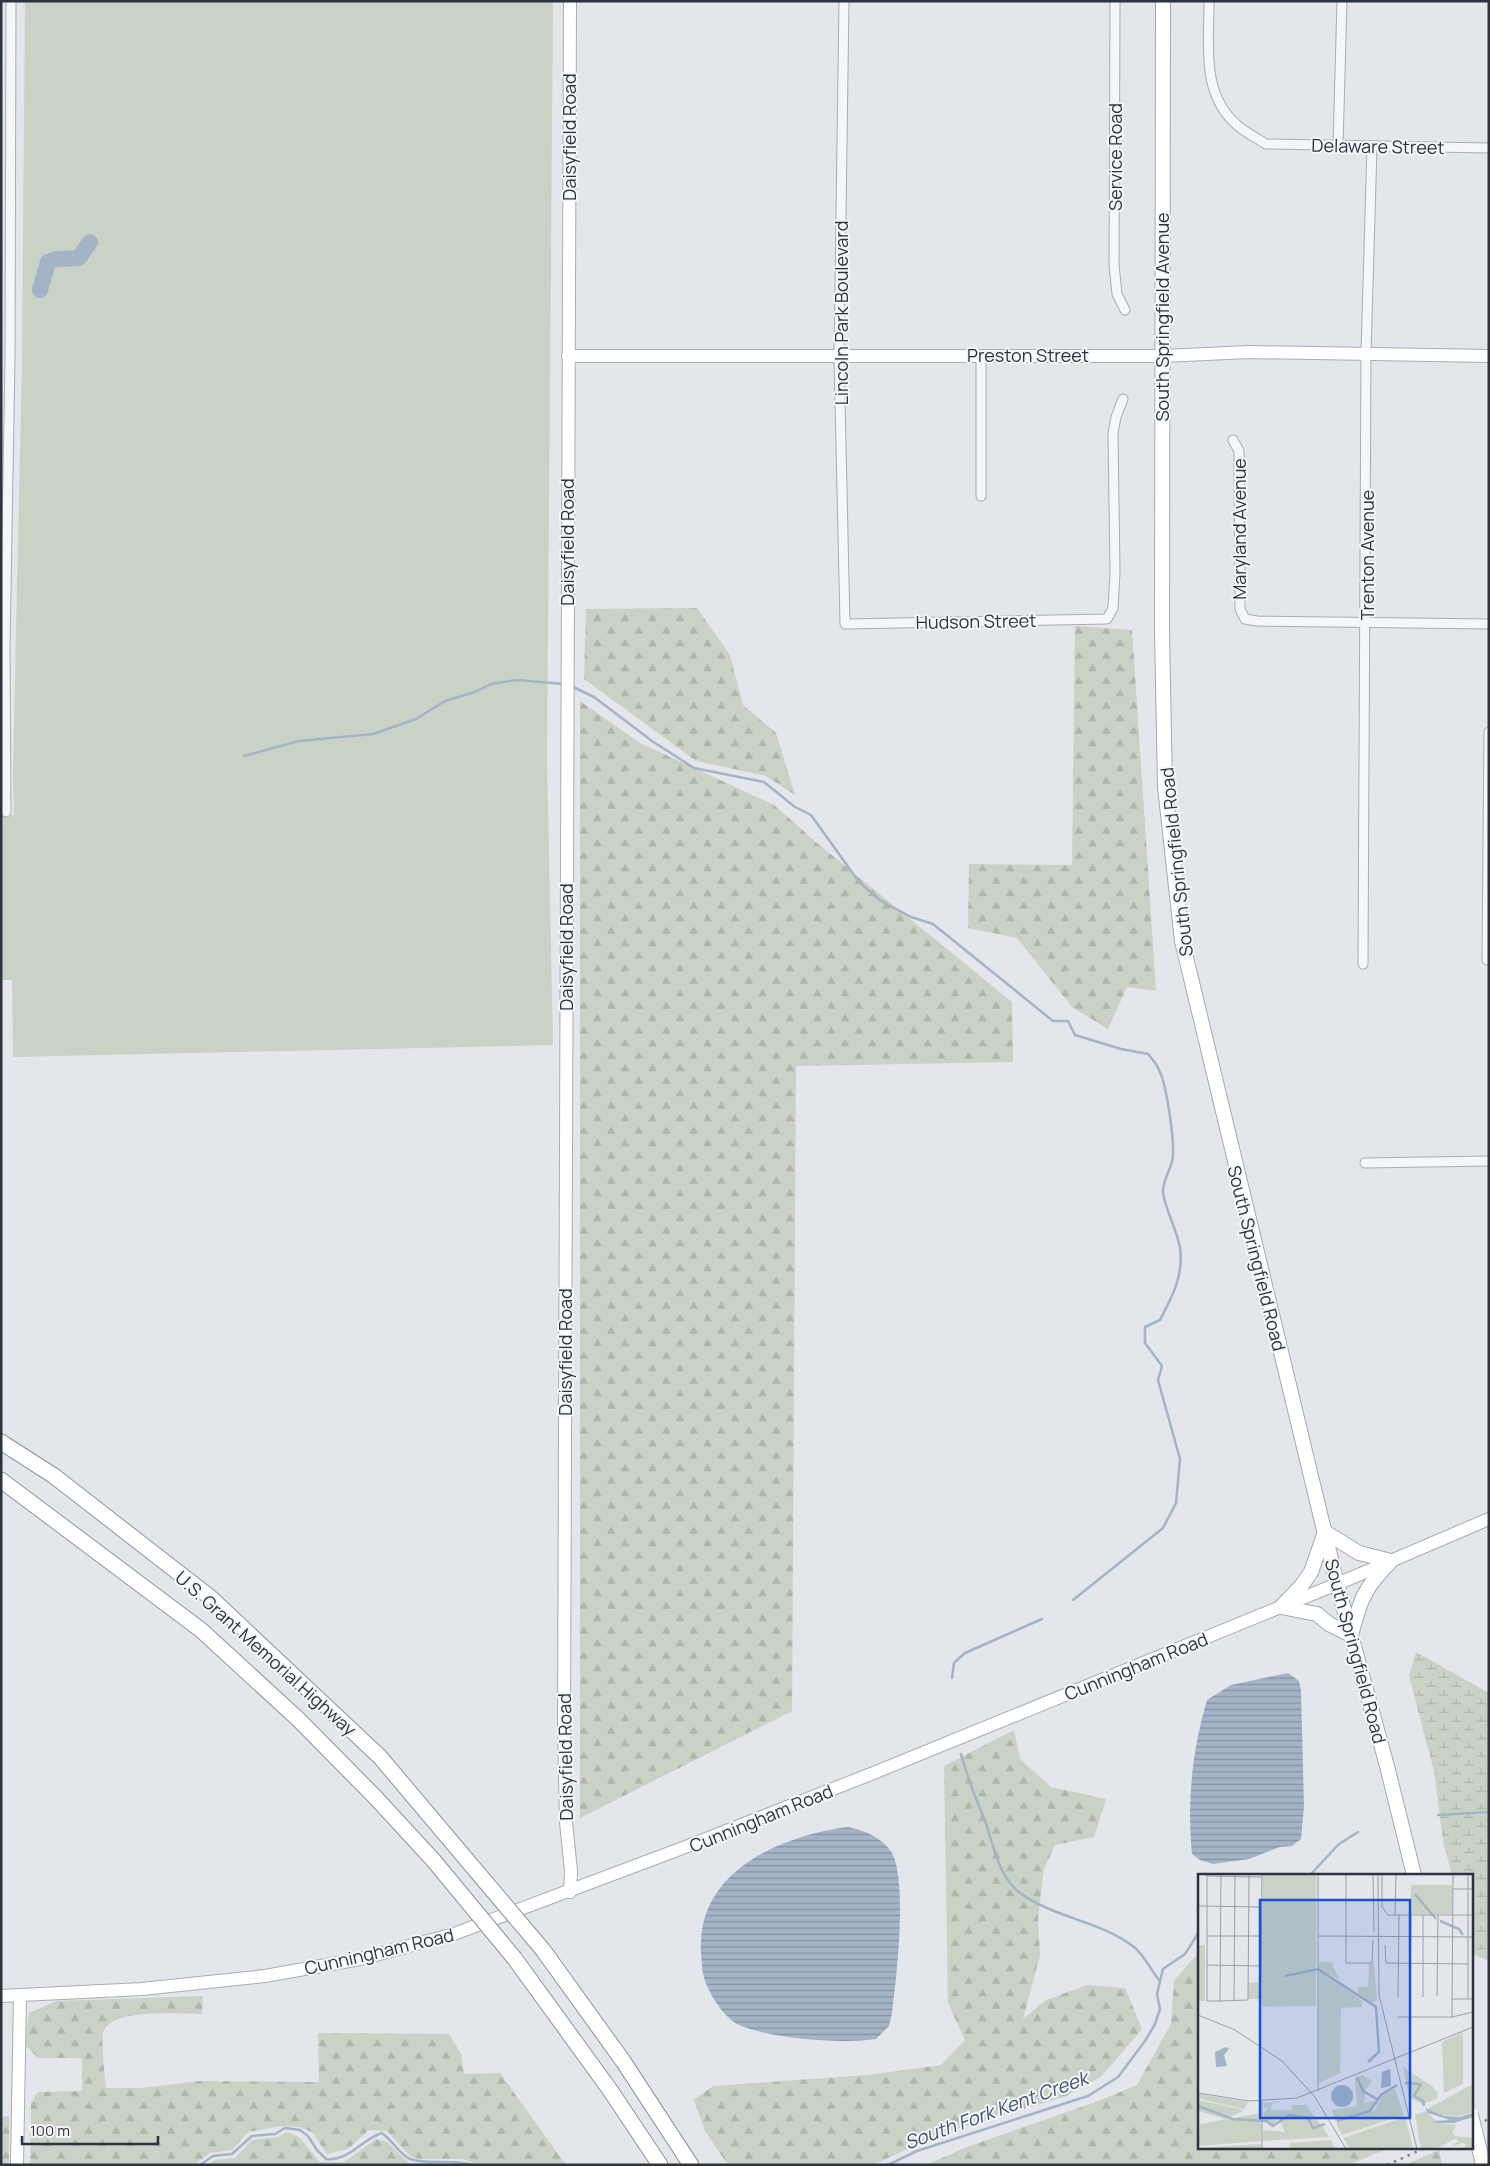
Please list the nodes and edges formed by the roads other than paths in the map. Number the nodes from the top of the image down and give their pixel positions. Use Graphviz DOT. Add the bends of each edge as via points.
graph roads {
  1 [pos="11,1"];
  2 [pos="570,1"];
  3 [pos="844,1"];
  4 [pos="1115,1"];
  5 [pos="1163,1"];
  6 [pos="1209,1"];
  7 [pos="1342,1"];
  8 [pos="6,63"];
  9 [pos="1338,146"];
  10 [pos="1372,146"];
  11 [pos="1489,148"];
  12 [pos="1125,310"];
  13 [pos="1366,354"];
  14 [pos="981,355"];
  15 [pos="568,356"];
  16 [pos="1163,356"];
  17 [pos="1489,356"];
  18 [pos="839,357"];
  19 [pos="6,358"];
  20 [pos="1122,399"];
  21 [pos="1233,440"];
  22 [pos="981,496"];
  23 [pos="1367,623"];
  24 [pos="846,624"];
  25 [pos="1489,624"];
  26 [pos="1162,632"];
  27 [pos="3,648"];
  28 [pos="1489,732"];
  29 [pos="6,812"];
  30 [pos="1487,960"];
  31 [pos="1363,964"];
  32 [pos="1489,1161"];
  33 [pos="1365,1163"];
  34 [pos="1,1442"];
  35 [pos="1,1480"];
  36 [pos="1489,1519"];
  37 [pos="1324,1532"];
  38 [pos="1391,1560"];
  39 [pos="1338,1584"];
  40 [pos="1281,1607"];
  41 [pos="1351,1635"];
  42 [pos="1414,1874"];
  43 [pos="570,1892"];
  44 [pos="1,1996"];
  45 [pos="20,1997"];
  46 [pos="1472,2119"];
  47 [pos="1483,2164"];
  48 [pos="17,2165"];
  49 [pos="660,2165"];
  50 [pos="691,2165"];
  1 -- 8 [label="street"];
  2 -- 15 [label="street, Daisyfield Road"];
  3 -- 18 [label="street, Lincoln Park Boulevard"];
  4 -- 12 [label="street, Service Road" via="1114,265 1117,294"];
  5 -- 16 [label="main road, South Springfield Avenue"];
  6 -- 9 [label="street, Delaware Street" via="1208,63 1214,97 1237,125 1266,144"];
  7 -- 9 [label="street"];
  8 -- 19 [label="street"];
  9 -- 10 [label="street, Delaware Street"];
  10 -- 11 [label="street, Delaware Street"];
  10 -- 13 [label="street, Trenton Avenue"];
  13 -- 16 [label="street, Preston Street" via="1249,352"];
  13 -- 17 [label="street, Preston Street"];
  13 -- 23 [label="street, Trenton Avenue"];
  14 -- 16 [label="street, Preston Street"];
  14 -- 18 [label="street, Preston Street"];
  14 -- 22 [label="street"];
  15 -- 18 [label="street, Preston Street"];
  15 -- 43 [label="street, Daisyfield Road" via="564,1724"];
  16 -- 26 [label="main road, South Springfield Avenue"];
  18 -- 24 [label="street, Lincoln Park Boulevard"];
  19 -- 27 [label="street"];
  20 -- 24 [label="street, Hudson Street" via="1114,433 1113,608 1106,619"];
  21 -- 23 [label="street, Maryland Avenue" via="1239,451 1240,609 1245,619"];
  23 -- 25 [label="street"];
  23 -- 31 [label="street, Trenton Avenue"];
  26 -- 37 [label="main road, South Springfield Road" via="1165,787 1182,941"];
  27 -- 29 [label="street"];
  28 -- 30 [label="street"];
  32 -- 33 [label="street"];
  34 -- 50 [label="highway, U.S. Grant Memorial Highway, bridge" via="54,1476 211,1598 380,1757 543,1950 623,2061"];
  35 -- 49 [label="highway, U.S. Grant Memorial Highway, bridge" via="201,1630 376,1798 434,1861 515,1959"];
  36 -- 38 [label="street, Cunningham Road"];
  37 -- 38 [label="main road" via="1359,1553"];
  37 -- 39 [label="main road, South Springfield Road"];
  37 -- 40 [label="main road" via="1311,1572"];
  38 -- 39 [label="street, Cunningham Road"];
  38 -- 41 [label="main road" via="1371,1582 1361,1601"];
  39 -- 40 [label="street, Cunningham Road"];
  39 -- 41 [label="main road, South Springfield Road"];
  40 -- 41 [label="main road" via="1317,1614"];
  40 -- 43 [label="street, Cunningham Road"];
  41 -- 42 [label="main road, South Springfield Road"];
  43 -- 45 [label="street, Cunningham Road" via="454,1934 360,1959 265,1976"];
  44 -- 45 [label="street, Cunningham Road"];
  45 -- 48 [label="street"];
  46 -- 47 [label="main road, bridge"];
}
